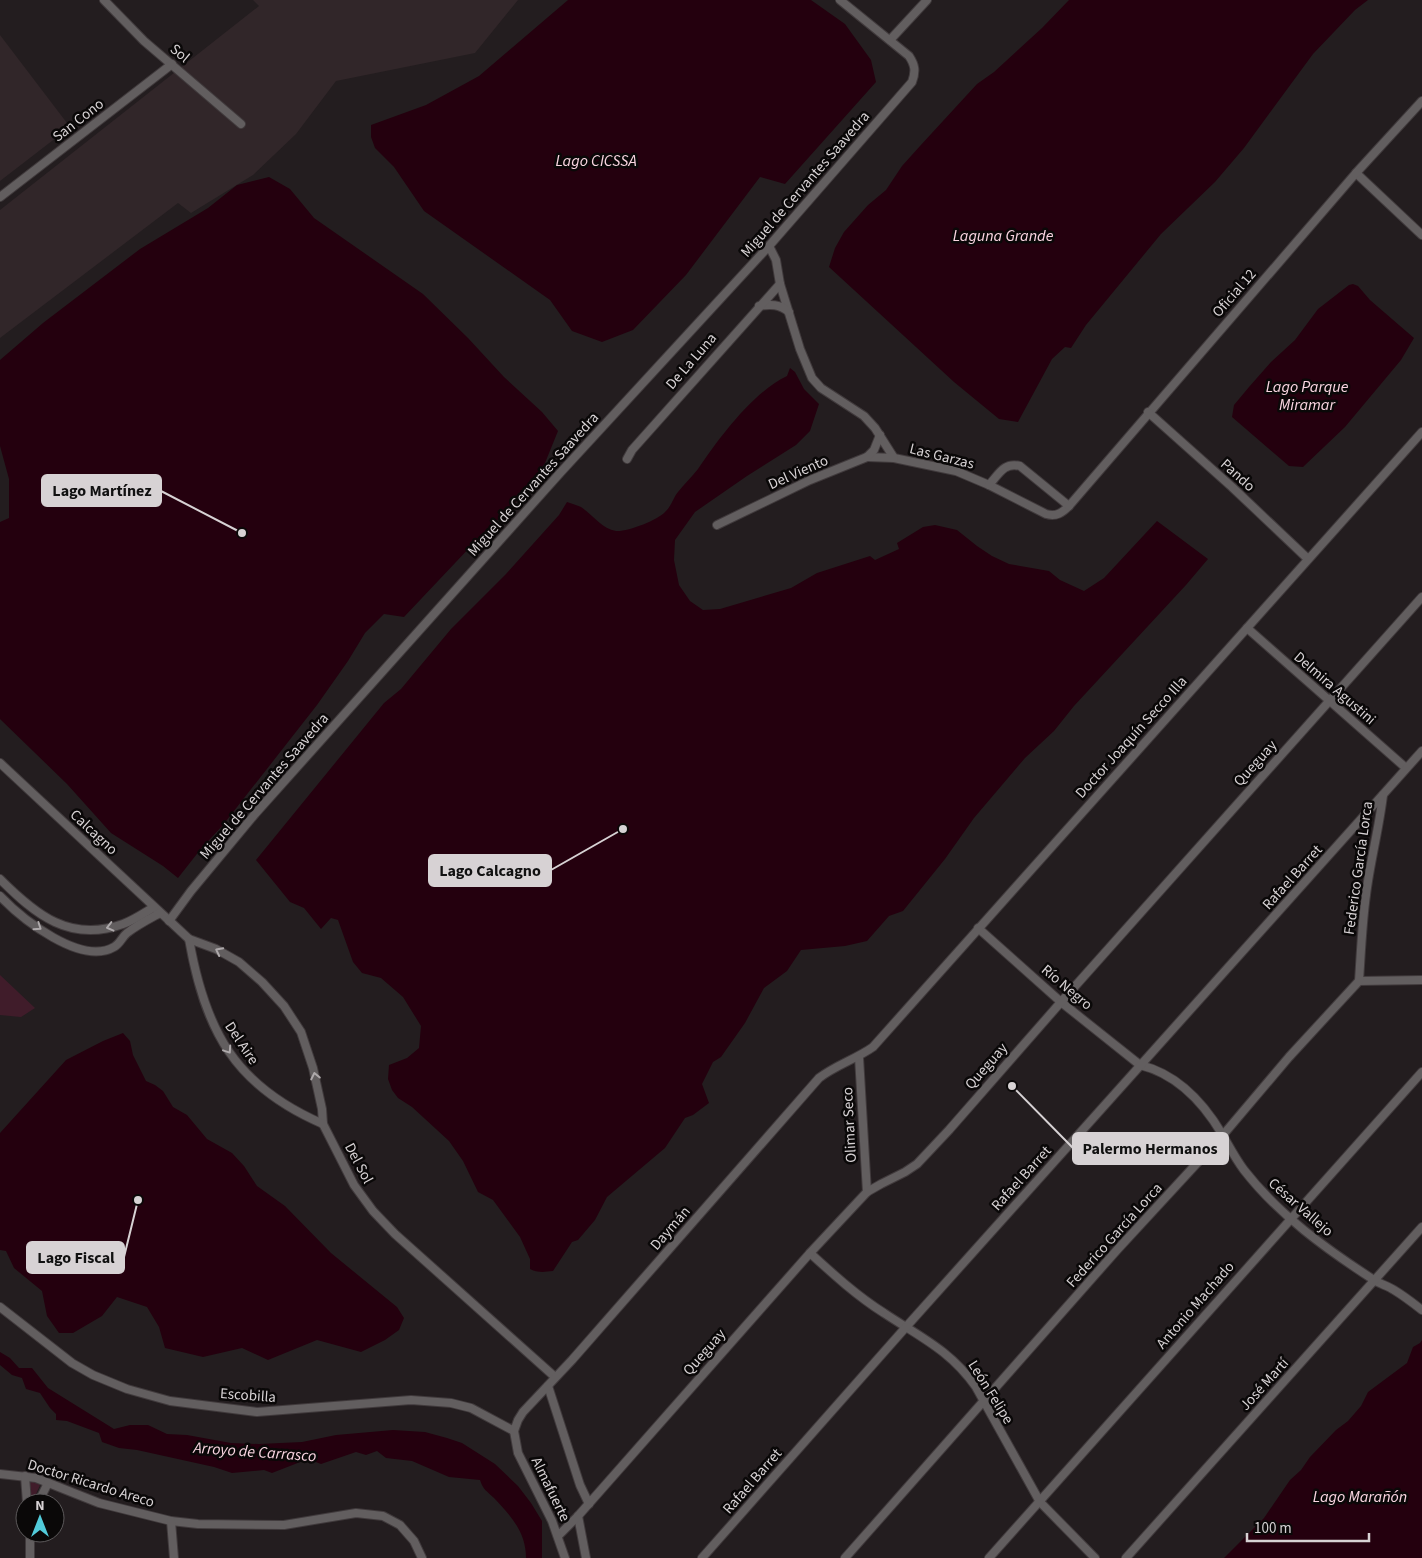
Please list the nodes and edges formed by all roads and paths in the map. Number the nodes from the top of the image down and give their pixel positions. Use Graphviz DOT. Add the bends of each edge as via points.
graph roads {
  1 [pos="104,0"];
  2 [pos="840,0"];
  3 [pos="926,0"];
  4 [pos="890,40"];
  5 [pos="172,64"];
  6 [pos="1422,101"];
  7 [pos="241,124"];
  8 [pos="1356,173"];
  9 [pos="0,198"];
  10 [pos="1422,235"];
  11 [pos="769,246"];
  12 [pos="780,284"];
  13 [pos="758,306"];
  14 [pos="789,312"];
  15 [pos="1148,412"];
  16 [pos="1422,432"];
  17 [pos="880,435"];
  18 [pos="867,457"];
  19 [pos="894,458"];
  20 [pos="627,460"];
  21 [pos="989,485"];
  22 [pos="1069,506"];
  23 [pos="717,525"];
  24 [pos="1308,559"];
  25 [pos="1422,597"];
  26 [pos="1247,628"];
  27 [pos="1328,701"];
  28 [pos="1422,751"];
  29 [pos="0,763"];
  30 [pos="1406,768"];
  31 [pos="1383,795"];
  32 [pos="1368,812"];
  33 [pos="1380,820"];
  34 [pos="0,879"];
  35 [pos="0,896"];
  36 [pos="23,902"];
  37 [pos="157,910"];
  38 [pos="15,912"];
  39 [pos="169,921"];
  40 [pos="978,928"];
  41 [pos="189,939"];
  42 [pos="1422,980"];
  43 [pos="1359,981"];
  44 [pos="1061,1002"];
  45 [pos="859,1057"];
  46 [pos="1140,1065"];
  47 [pos="1422,1072"];
  48 [pos="323,1124"];
  49 [pos="1223,1135"];
  50 [pos="867,1192"];
  51 [pos="1290,1218"];
  52 [pos="1422,1227"];
  53 [pos="810,1253"];
  54 [pos="1376,1281"];
  55 [pos="0,1307"];
  56 [pos="1422,1310"];
  57 [pos="906,1327"];
  58 [pos="555,1377"];
  59 [pos="548,1386"];
  60 [pos="984,1403"];
  61 [pos="514,1431"];
  62 [pos="0,1474"];
  63 [pos="25,1476"];
  64 [pos="48,1483"];
  65 [pos="26,1493"];
  66 [pos="43,1493"];
  67 [pos="1040,1502"];
  68 [pos="589,1504"];
  69 [pos="578,1516"];
  70 [pos="171,1521"];
  71 [pos="558,1536"];
  72 [pos="30,1543"];
  73 [pos="30,1558"];
  74 [pos="174,1558"];
  75 [pos="422,1558"];
  76 [pos="565,1558"];
  77 [pos="586,1558"];
  78 [pos="702,1558"];
  79 [pos="845,1558"];
  80 [pos="989,1558"];
  81 [pos="1095,1558"];
  82 [pos="1126,1558"];
  1 -- 5 [label="street, Sol"];
  2 -- 4 [label="street"];
  3 -- 4 [label="street"];
  4 -- 11 [label="street, Miguel de Cervantes Saavedra" via="909,56 914,66 912,82"];
  5 -- 7 [label="street, Sol"];
  5 -- 9 [label="street, San Cono"];
  6 -- 8 [label="street, Oficial 12"];
  8 -- 10 [label="street"];
  8 -- 15 [label="street, Oficial 12"];
  11 -- 12 [label="street, Las Garzas" via="776,260"];
  11 -- 39 [label="street, Miguel de Cervantes Saavedra" via="255,814"];
  12 -- 13 [label="street, De La Luna"];
  12 -- 14 [label="street, Las Garzas"];
  13 -- 14 [label="street" via="777,305"];
  13 -- 20 [label="street, De La Luna" via="632,450"];
  14 -- 17 [label="street, Las Garzas" via="812,378 821,388 864,416"];
  15 -- 22 [label="street, Oficial 12"];
  15 -- 24 [label="street, Pando"];
  16 -- 24 [label="street, Doctor Joaquín Secco Illa"];
  17 -- 18 [label="street"];
  17 -- 19 [label="street, Las Garzas"];
  18 -- 19 [label="street"];
  18 -- 23 [label="street, Del Viento" via="810,480"];
  19 -- 21 [label="street, Las Garzas" via="956,471"];
  21 -- 22 [label="street, Las Garzas" via="1052,515"];
  21 -- 22 [label="street" via="1005,466 1020,466"];
  24 -- 26 [label="street, Doctor Joaquín Secco Illa"];
  25 -- 27 [label="street, Queguay"];
  26 -- 27 [label="street, Delmira Agustini"];
  26 -- 40 [label="street, Doctor Joaquín Secco Illa"];
  27 -- 30 [label="street, Delmira Agustini"];
  27 -- 44 [label="street, Queguay"];
  28 -- 30 [label="street, Rafael Barret"];
  29 -- 37 [label="street, Calcagno"];
  30 -- 31 [label="street, Rafael Barret"];
  31 -- 32 [label="street, Rafael Barret"];
  31 -- 33 [label="street, Federico García Lorca"];
  32 -- 33 [label="street"];
  32 -- 46 [label="street, Rafael Barret"];
  33 -- 43 [label="street, Federico García Lorca" via="1366,895"];
  34 -- 36 [label="street"];
  35 -- 38 [label="street"];
  37 -- 36 [label="street, one-way" via="125,924 84,930 66,928"];
  36 -- 38 [label="street"];
  38 -- 37 [label="street, one-way" via="60,942 77,949 103,951 114,948 128,932"];
  37 -- 39 [label="street, Calcagno"];
  39 -- 41 [label="street, Calcagno"];
  40 -- 44 [label="street, Río Negro"];
  40 -- 45 [label="street, Doctor Joaquín Secco Illa" via="873,1047"];
  41 -- 48 [label="street, Del Aire, one-way" via="203,1002 236,1062 255,1084 296,1112"];
  48 -- 41 [label="street, Del Sol, one-way" via="313,1068 301,1032 284,1006 239,962"];
  42 -- 43 [label="street"];
  43 -- 49 [label="street, Federico García Lorca"];
  44 -- 46 [label="street, Río Negro"];
  44 -- 50 [label="street, Queguay" via="917,1164"];
  45 -- 50 [label="street, Olimar Seco"];
  45 -- 58 [label="street, Daymán" via="819,1078"];
  46 -- 49 [label="street, César Vallejo" via="1165,1074 1187,1089 1202,1104"];
  46 -- 57 [label="street, Rafael Barret"];
  47 -- 51 [label="street, Antonio Machado"];
  48 -- 58 [label="street, Del Sol" via="354,1185 383,1222"];
  49 -- 51 [label="street, César Vallejo" via="1252,1181"];
  49 -- 60 [label="street, Federico García Lorca" via="1117,1250"];
  50 -- 53 [label="street, Queguay"];
  51 -- 54 [label="street, César Vallejo"];
  51 -- 67 [label="street, Antonio Machado"];
  52 -- 54 [label="street, José Martí"];
  53 -- 57 [label="street, León Felipe" via="868,1302"];
  53 -- 68 [label="street, Queguay"];
  54 -- 56 [label="street, César Vallejo" via="1395,1290"];
  54 -- 82 [label="street, José Martí"];
  55 -- 61 [label="street, Escobilla" via="72,1363 93,1375 170,1401 257,1412 393,1401 442,1402 471,1408"];
  57 -- 60 [label="street, León Felipe" via="954,1359"];
  57 -- 78 [label="street, Rafael Barret"];
  58 -- 59 [label="street, Daymán"];
  59 -- 61 [label="street, Daymán" via="523,1412"];
  59 -- 68 [label="street, Almafuerte"];
  60 -- 67 [label="street, León Felipe"];
  60 -- 79 [label="street, Federico García Lorca"];
  61 -- 71 [label="street, Almafuerte" via="521,1459"];
  62 -- 63 [label="street, Doctor Ricardo Areco"];
  63 -- 64 [label="street, Doctor Ricardo Areco"];
  63 -- 65 [label="street"];
  64 -- 66 [label="street"];
  64 -- 70 [label="street, Doctor Ricardo Areco" via="99,1503"];
  67 -- 80 [label="street, Antonio Machado"];
  67 -- 81 [label="street, León Felipe"];
  68 -- 69 [label="street, Queguay"];
  69 -- 71 [label="street, Queguay"];
  69 -- 77 [label="street, Almafuerte"];
  70 -- 74 [label="street"];
  70 -- 75 [label="street, Doctor Ricardo Areco" via="209,1525 275,1525 356,1513 383,1516 407,1532"];
  71 -- 76 [label="street, Almafuerte"];
  72 -- 73 [label="street"];
}
